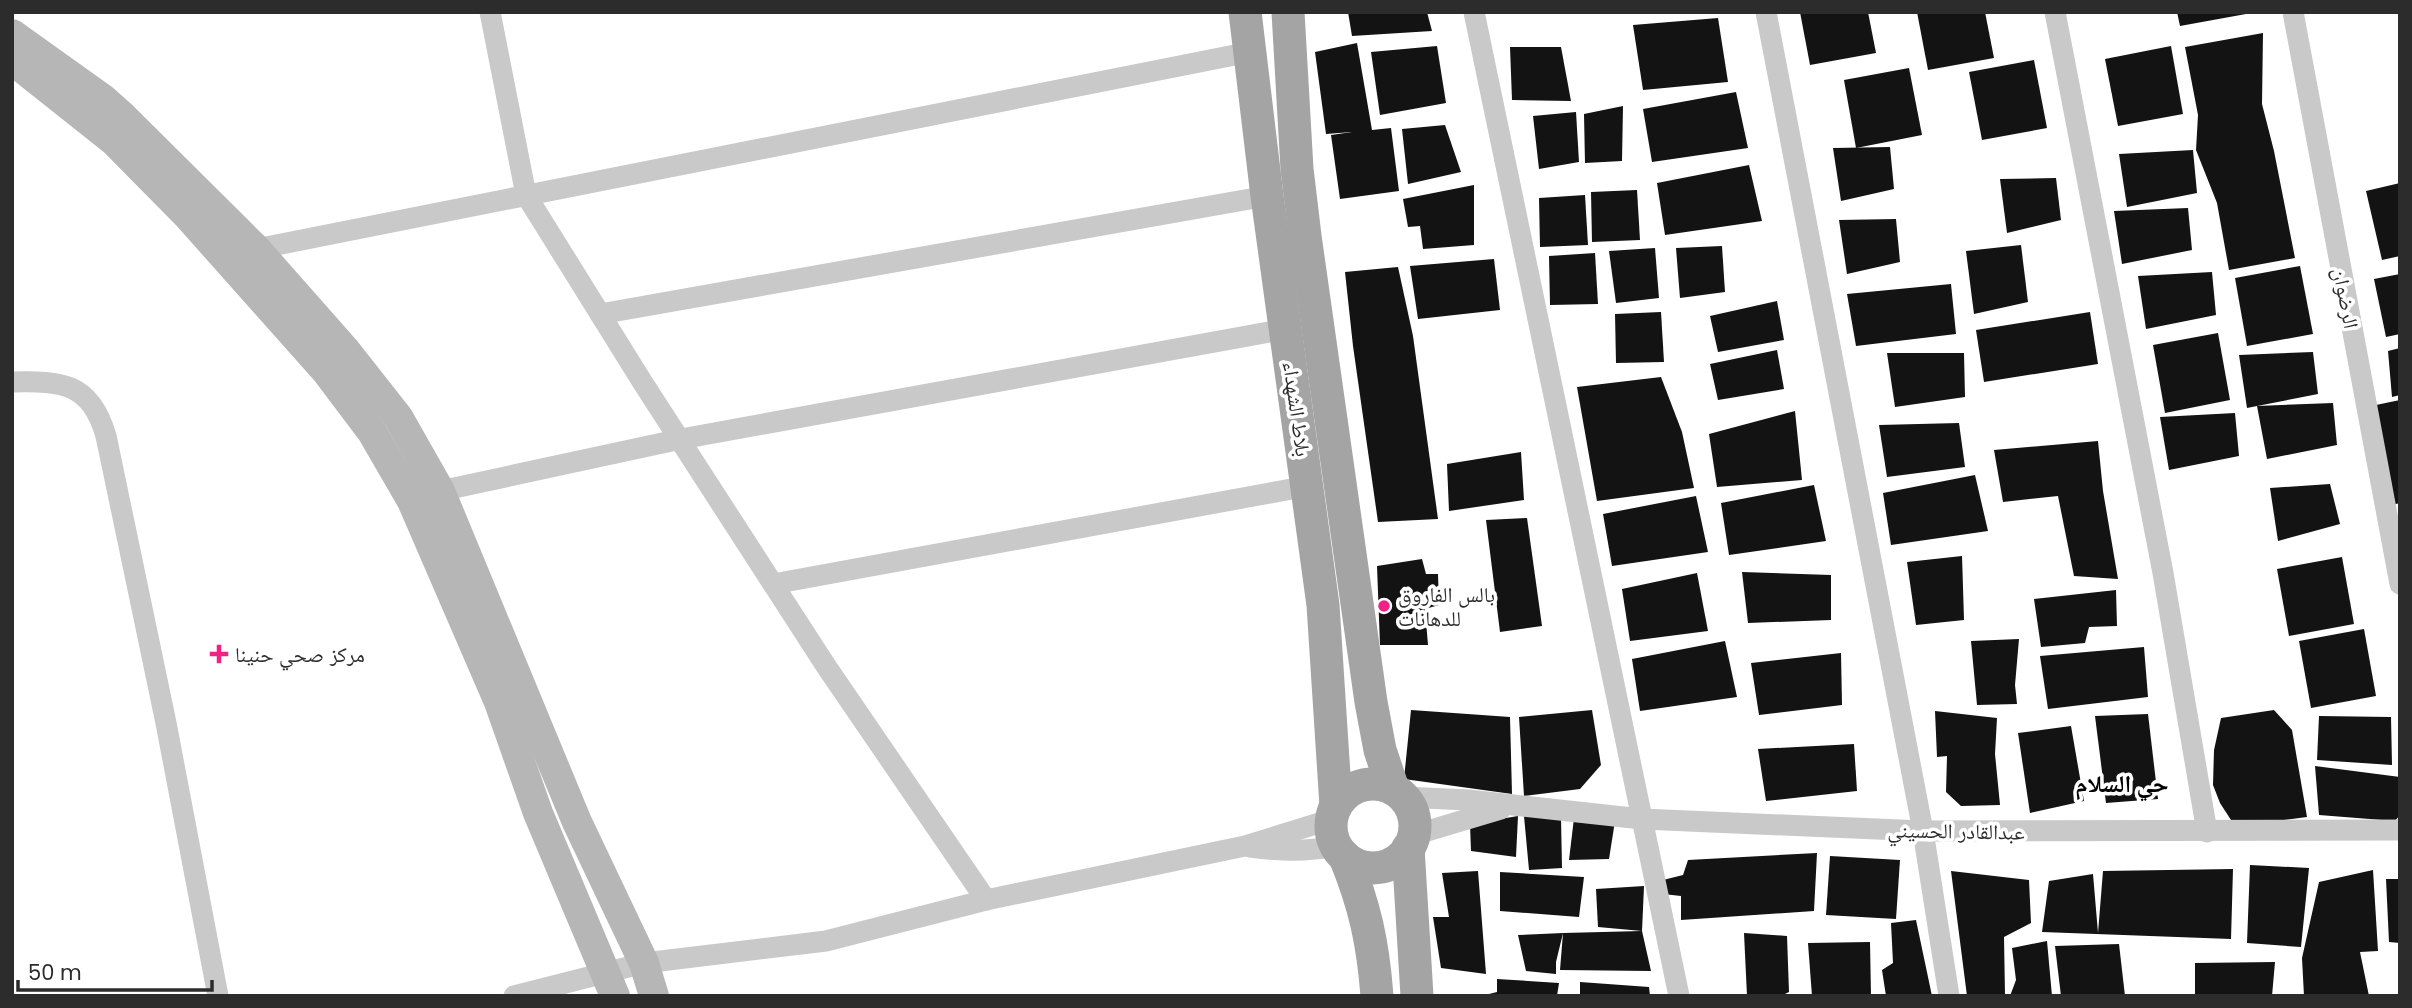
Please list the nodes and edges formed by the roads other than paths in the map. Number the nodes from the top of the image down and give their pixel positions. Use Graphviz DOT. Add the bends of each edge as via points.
graph roads {
  1 [pos="490,12"];
  2 [pos="1245,12"];
  3 [pos="1288,12"];
  4 [pos="1474,12"];
  5 [pos="1766,12"];
  6 [pos="2055,12"];
  7 [pos="2293,12"];
  8 [pos="12,34"];
  9 [pos="1250,52"];
  10 [pos="12,60"];
  11 [pos="526,195"];
  12 [pos="1267,196"];
  13 [pos="256,249"];
  14 [pos="600,314"];
  15 [pos="1286,329"];
  16 [pos="12,382"];
  17 [pos="681,439"];
  18 [pos="1308,486"];
  19 [pos="440,491"];
  20 [pos="773,584"];
  21 [pos="2400,584"];
  22 [pos="1398,793"];
  23 [pos="1514,806"];
  24 [pos="1642,819"];
  25 [pos="2400,830"];
  26 [pos="1923,831"];
  27 [pos="1337,832"];
  28 [pos="2207,832"];
  29 [pos="1411,841"];
  30 [pos="986,900"];
  31 [pos="644,963"];
  32 [pos="611,985"];
  33 [pos="218,996"];
  34 [pos="514,996"];
  35 [pos="654,996"];
  36 [pos="1377,996"];
  37 [pos="1417,996"];
  38 [pos="1679,996"];
  39 [pos="1950,996"];
  1 -- 11 [label="street"];
  2 -- 9 [label="main road, بلاط الشهداء"];
  3 -- 22 [label="main road, بلاط الشهداء" via="1304,236 1371,702 1380,750"];
  4 -- 24 [label="street"];
  5 -- 26 [label="street"];
  6 -- 28 [label="street" via="2163,573"];
  7 -- 21 [label="street, الرضوان"];
  8 -- 13 [label="main road" via="103,99"];
  9 -- 11 [label="street"];
  9 -- 12 [label="main road, بلاط الشهداء"];
  10 -- 32 [label="main road" via="114,141 188,216 326,371 372,432 412,501 499,702 538,813"];
  11 -- 13 [label="street"];
  11 -- 14 [label="street"];
  12 -- 14 [label="street"];
  12 -- 15 [label="main road, بلاط الشهداء"];
  13 -- 19 [label="main road" via="379,391"];
  14 -- 17 [label="street"];
  15 -- 17 [label="street"];
  15 -- 18 [label="main road, بلاط الشهداء"];
  16 -- 33 [label="street" via="66,385 99,414 166,723"];
  17 -- 19 [label="street"];
  17 -- 20 [label="street"];
  18 -- 20 [label="street"];
  18 -- 27 [label="main road, بلاط الشهداء" via="1323,605"];
  19 -- 31 [label="main road" via="577,822"];
  20 -- 30 [label="street"];
  22 -- 23 [label="street, عبدالقادر الحسيني"];
  22 -- 27 [label="main road" via="1380,784 1354,788 1344,796"];
  22 -- 29 [label="main road" via="1411,807 1415,820"];
  23 -- 24 [label="street, عبدالقادر الحسيني"];
  23 -- 29 [label="street, عبدالقادر الحسيني"];
  24 -- 26 [label="street, عبدالقادر الحسيني"];
  24 -- 38 [label="street"];
  25 -- 28 [label="street, عبدالقادر الحسيني"];
  26 -- 28 [label="street, عبدالقادر الحسيني"];
  26 -- 39 [label="street"];
  27 -- 29 [label="main road" via="1357,865 1379,867 1399,859"];
  27 -- 30 [label="street" via="1245,846"];
  27 -- 36 [label="main road, بلاط الشهداء" via="1361,894"];
  29 -- 37 [label="main road"];
  30 -- 31 [label="street" via="826,941"];
  31 -- 32 [label="street"];
  31 -- 35 [label="main road"];
  32 -- 34 [label="street"];
}
